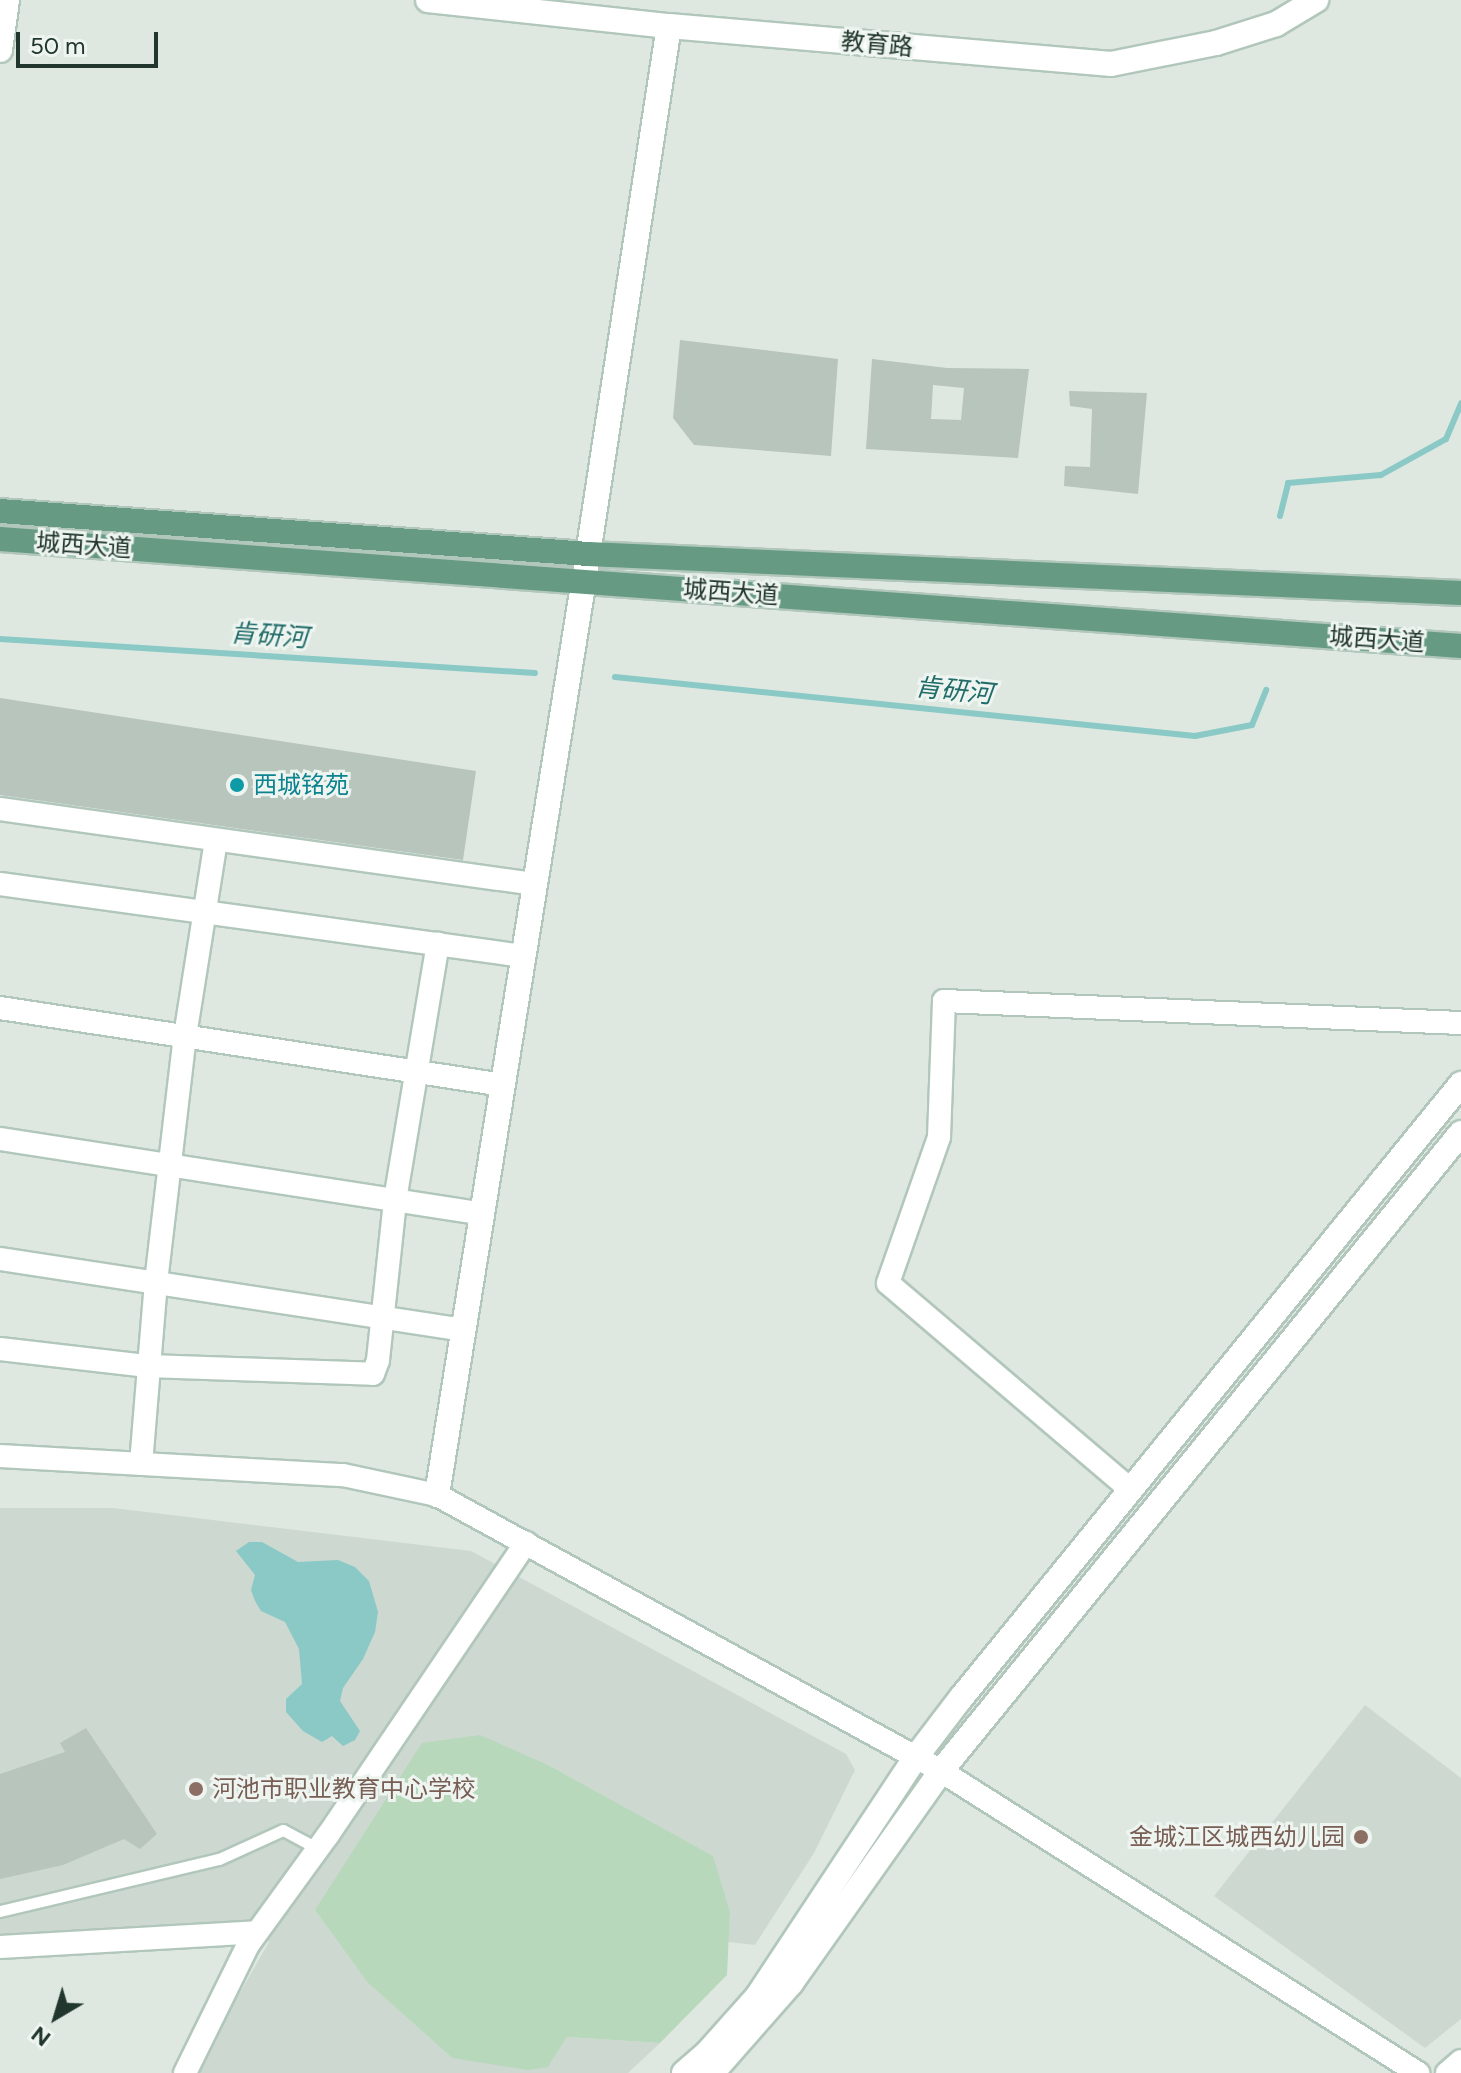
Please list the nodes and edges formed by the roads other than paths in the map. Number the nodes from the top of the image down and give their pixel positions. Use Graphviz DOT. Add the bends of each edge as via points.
graph roads {
  1 [pos="7,0"];
  2 [pos="428,0"];
  3 [pos="1316,0"];
  4 [pos="669,26"];
  5 [pos="0,50"];
  6 [pos="0,511"];
  7 [pos="0,539"];
  8 [pos="588,554"];
  9 [pos="583,581"];
  10 [pos="1461,593"];
  11 [pos="1461,646"];
  12 [pos="0,809"];
  13 [pos="216,840"];
  14 [pos="0,884"];
  15 [pos="534,884"];
  16 [pos="205,912"];
  17 [pos="438,944"];
  18 [pos="523,956"];
  19 [pos="0,1008"];
  20 [pos="1461,1023"];
  21 [pos="185,1036"];
  22 [pos="416,1071"];
  23 [pos="1461,1084"];
  24 [pos="503,1085"];
  25 [pos="1461,1133"];
  26 [pos="0,1139"];
  27 [pos="172,1166"];
  28 [pos="395,1200"];
  29 [pos="482,1214"];
  30 [pos="0,1259"];
  31 [pos="156,1282"];
  32 [pos="381,1317"];
  33 [pos="464,1330"];
  34 [pos="0,1349"];
  35 [pos="148,1366"];
  36 [pos="0,1456"];
  37 [pos="141,1464"];
  38 [pos="1131,1490"];
  39 [pos="437,1495"];
  40 [pos="526,1543"];
  41 [pos="916,1757"];
  42 [pos="941,1771"];
  43 [pos="318,1849"];
  44 [pos="0,1911"];
  45 [pos="257,1932"];
  46 [pos="0,1947"];
  47 [pos="1461,2061"];
  48 [pos="185,2073"];
  49 [pos="684,2073"];
  50 [pos="712,2073"];
  51 [pos="1418,2073"];
  52 [pos="1447,2073"];
  1 -- 5 [label="main road"];
  2 -- 4 [label="main road, 教育路"];
  3 -- 4 [label="main road, 教育路" via="1276,24 1216,43 1111,64"];
  4 -- 8 [label="main road"];
  6 -- 8 [label="main road, 城西大道"];
  7 -- 9 [label="main road, 城西大道"];
  8 -- 9 [label="main road"];
  8 -- 10 [label="main road, 城西大道"];
  9 -- 11 [label="main road, 城西大道"];
  9 -- 15 [label="main road"];
  12 -- 13 [label="street"];
  13 -- 15 [label="street"];
  13 -- 16 [label="street"];
  14 -- 16 [label="street"];
  15 -- 18 [label="main road"];
  16 -- 17 [label="street"];
  16 -- 21 [label="street"];
  17 -- 18 [label="street"];
  17 -- 22 [label="street"];
  18 -- 24 [label="main road"];
  19 -- 21 [label="street"];
  20 -- 38 [label="street" via="944,1001 939,1137 888,1283"];
  21 -- 22 [label="street"];
  21 -- 27 [label="street"];
  22 -- 24 [label="street"];
  22 -- 28 [label="street"];
  23 -- 38 [label="main road"];
  24 -- 29 [label="main road"];
  25 -- 42 [label="main road"];
  26 -- 27 [label="street"];
  27 -- 28 [label="street"];
  27 -- 31 [label="street"];
  28 -- 29 [label="street"];
  28 -- 32 [label="street"];
  29 -- 33 [label="main road"];
  30 -- 31 [label="street"];
  31 -- 32 [label="street"];
  31 -- 35 [label="street"];
  32 -- 33 [label="street"];
  32 -- 35 [label="street" via="373,1374"];
  33 -- 39 [label="main road"];
  34 -- 35 [label="street"];
  35 -- 37 [label="street"];
  36 -- 37 [label="street"];
  37 -- 39 [label="street" via="343,1475"];
  38 -- 41 [label="main road"];
  39 -- 40 [label="street"];
  40 -- 41 [label="street"];
  40 -- 43 [label="street"];
  41 -- 42 [label="street"];
  41 -- 49 [label="main road" via="757,1997"];
  42 -- 50 [label="main road" via="791,1983"];
  42 -- 51 [label="street"];
  43 -- 44 [label="lane" via="283,1830 219,1859"];
  43 -- 45 [label="street"];
  45 -- 46 [label="street"];
  45 -- 48 [label="street"];
  47 -- 52 [label="street"];
}
